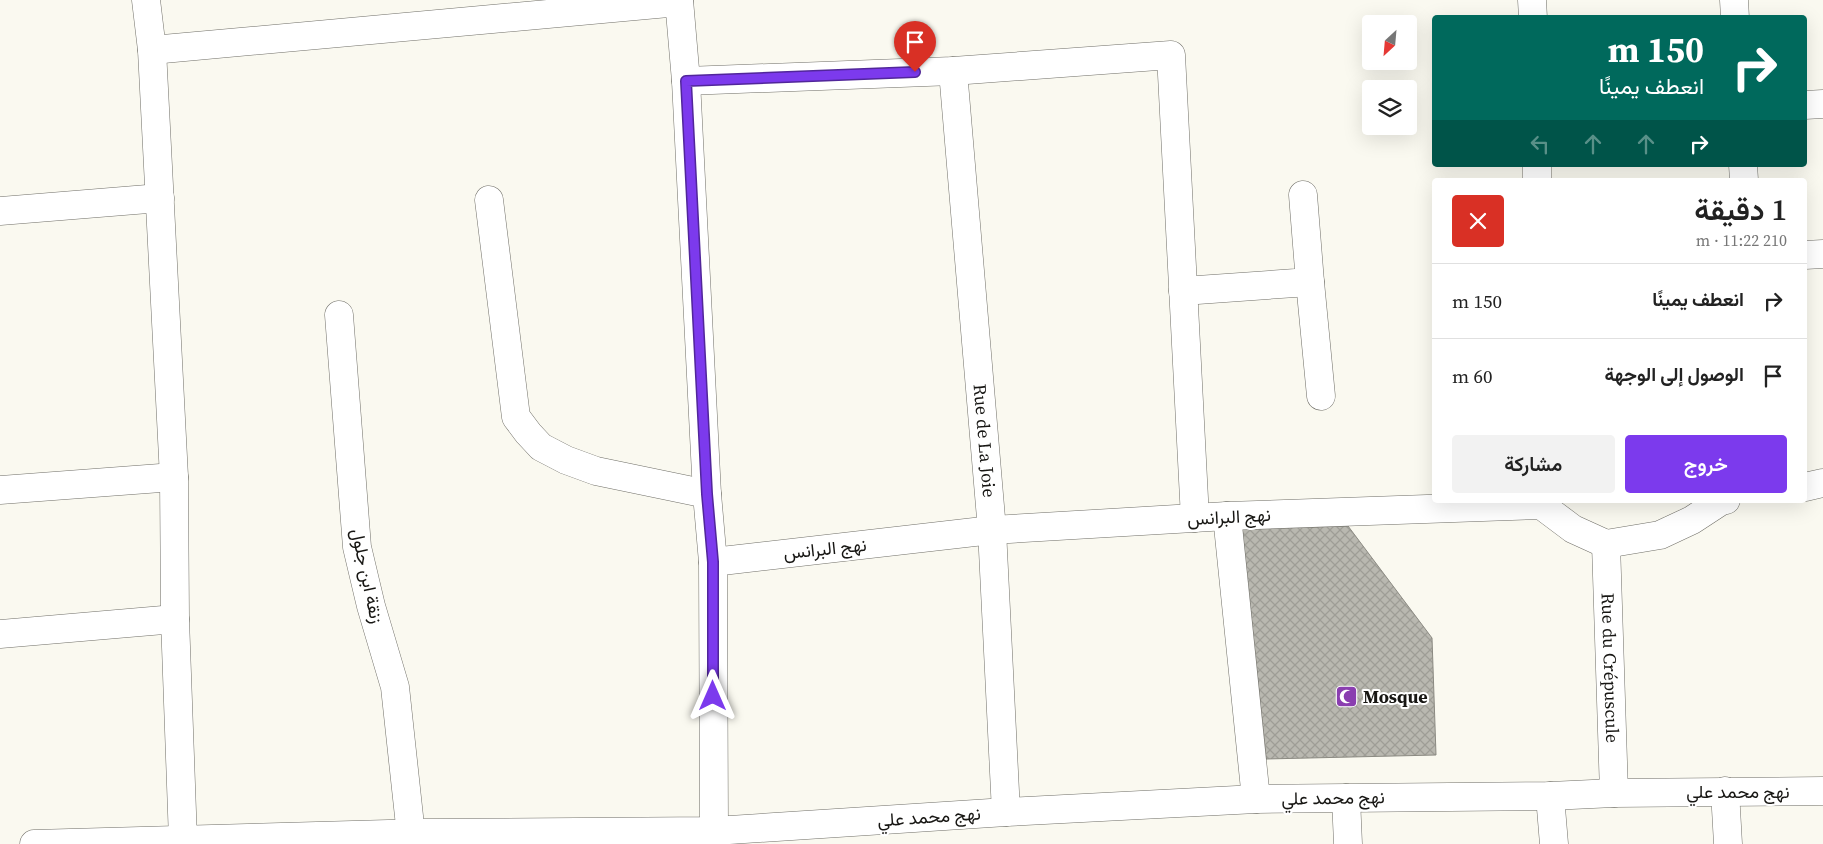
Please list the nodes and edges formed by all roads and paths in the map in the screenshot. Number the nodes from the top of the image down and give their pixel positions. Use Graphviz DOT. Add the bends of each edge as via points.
graph roads {
  1 [pos="146,0"];
  2 [pos="1532,0"];
  3 [pos="1734,0"];
  4 [pos="679,1"];
  5 [pos="1533,15"];
  6 [pos="1735,15"];
  7 [pos="152,50"];
  8 [pos="953,71"];
  9 [pos="686,81"];
  10 [pos="1823,104"];
  11 [pos="1807,105"];
  12 [pos="1303,195"];
  13 [pos="160,198"];
  14 [pos="489,200"];
  15 [pos="0,211"];
  16 [pos="1823,254"];
  17 [pos="1807,255"];
  18 [pos="1310,282"];
  19 [pos="1183,291"];
  20 [pos="339,315"];
  21 [pos="1321,396"];
  22 [pos="174,476"];
  23 [pos="1823,484"];
  24 [pos="1807,486"];
  25 [pos="0,490"];
  26 [pos="707,494"];
  27 [pos="1519,503"];
  28 [pos="1542,503"];
  29 [pos="1718,503"];
  30 [pos="1227,516"];
  31 [pos="1195,518"];
  32 [pos="992,530"];
  33 [pos="1606,544"];
  34 [pos="713,562"];
  35 [pos="176,619"];
  36 [pos="0,634"];
  37 [pos="1725,791"];
  38 [pos="1823,791"];
  39 [pos="1614,793"];
  40 [pos="1550,796"];
  41 [pos="1346,798"];
  42 [pos="1256,799"];
  43 [pos="1006,812"];
  44 [pos="715,837"];
  45 [pos="412,839"];
  46 [pos="183,840"];
  47 [pos="225,841"];
  48 [pos="34,844"];
  49 [pos="1348,844"];
  50 [pos="1554,844"];
  51 [pos="1728,844"];
  1 -- 7 [label="street"];
  2 -- 5 [label="street"];
  3 -- 6 [label="street"];
  4 -- 7 [label="street"];
  4 -- 9 [label="street"];
  7 -- 13 [label="street"];
  8 -- 9 [label="street"];
  8 -- 19 [label="street" via="1171,55"];
  8 -- 32 [label="street, Rue de La Joie"];
  9 -- 26 [label="street"];
  10 -- 11 [label="street"];
  12 -- 18 [label="street"];
  13 -- 15 [label="street"];
  13 -- 22 [label="street"];
  14 -- 26 [label="street" via="516,417 541,447 558,456 596,471"];
  16 -- 17 [label="street"];
  18 -- 19 [label="street"];
  18 -- 21 [label="street"];
  19 -- 31 [label="street"];
  20 -- 45 [label="street, زنقة ابن جلول" via="357,546 371,606 396,687"];
  22 -- 25 [label="street"];
  22 -- 35 [label="street"];
  23 -- 24 [label="street"];
  26 -- 34 [label="street"];
  27 -- 30 [label="street, نهج البرانس"];
  28 -- 33 [label="street, نهج البرانس" via="1573,528"];
  29 -- 33 [label="street" via="1692,520 1660,534"];
  30 -- 31 [label="street, نهج البرانس"];
  30 -- 42 [label="street"];
  31 -- 32 [label="street, نهج البرانس"];
  32 -- 34 [label="street, نهج البرانس"];
  32 -- 43 [label="street, Rue de La Joie"];
  33 -- 39 [label="street, Rue du Crépuscule"];
  34 -- 44 [label="street"];
  35 -- 36 [label="street"];
  35 -- 46 [label="street"];
  37 -- 38 [label="street, نهج محمد علي"];
  37 -- 39 [label="street, نهج محمد علي"];
  37 -- 51 [label="street"];
  39 -- 40 [label="street, نهج محمد علي"];
  40 -- 41 [label="street, نهج محمد علي"];
  40 -- 50 [label="street"];
  41 -- 42 [label="street, نهج محمد علي"];
  41 -- 49 [label="street"];
  42 -- 43 [label="street, نهج محمد علي"];
  43 -- 44 [label="street, نهج محمد علي"];
  44 -- 45 [label="street, نهج محمد علي"];
  45 -- 47 [label="street, نهج محمد علي"];
  46 -- 47 [label="street, نهج محمد علي"];
  46 -- 48 [label="street, نهج محمد علي"];
}
